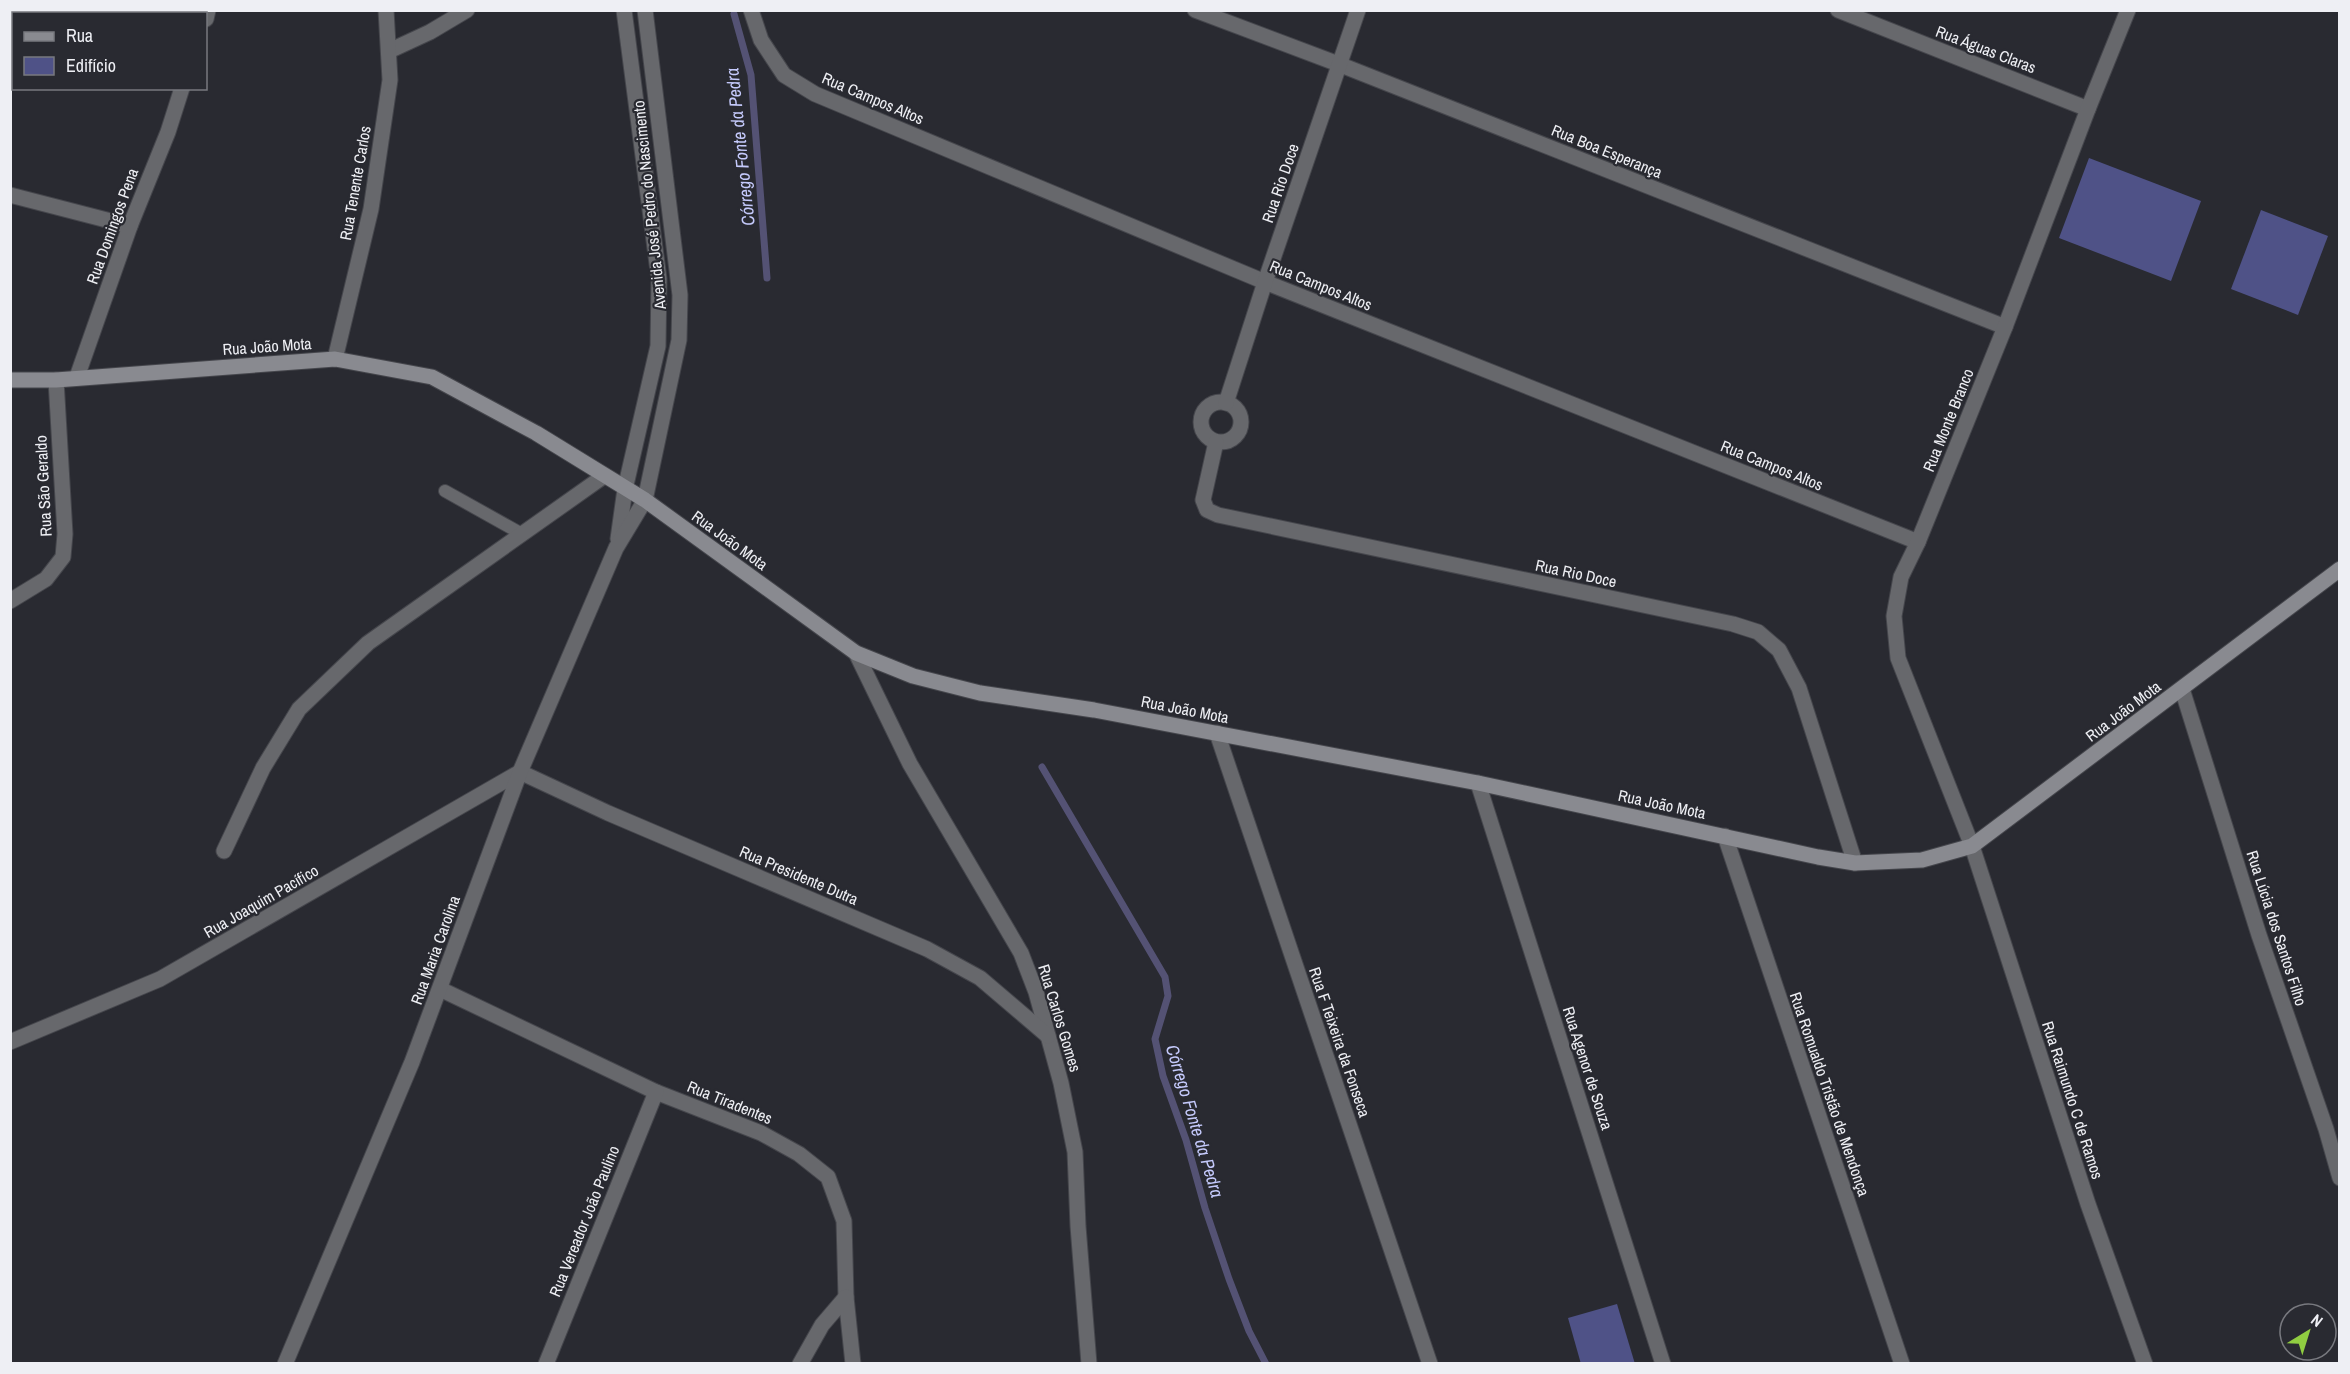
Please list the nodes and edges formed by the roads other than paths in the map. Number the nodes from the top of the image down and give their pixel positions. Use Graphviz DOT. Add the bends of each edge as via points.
graph roads {
  1 [pos="386,10"];
  2 [pos="467,10"];
  3 [pos="624,10"];
  4 [pos="645,10"];
  5 [pos="751,10"];
  6 [pos="1195,10"];
  7 [pos="1358,10"];
  8 [pos="1838,10"];
  9 [pos="2128,10"];
  10 [pos="389,51"];
  11 [pos="1341,65"];
  12 [pos="181,90"];
  13 [pos="2088,108"];
  14 [pos="10,195"];
  15 [pos="130,226"];
  16 [pos="1265,282"];
  17 [pos="2005,327"];
  18 [pos="335,359"];
  19 [pos="77,377"];
  20 [pos="10,380"];
  21 [pos="56,380"];
  22 [pos="1226,403"];
  23 [pos="1216,442"];
  24 [pos="604,476"];
  25 [pos="625,489"];
  26 [pos="445,491"];
  27 [pos="645,500"];
  28 [pos="522,534"];
  29 [pos="1918,542"];
  30 [pos="616,548"];
  31 [pos="2340,569"];
  32 [pos="10,601"];
  33 [pos="856,653"];
  34 [pos="2182,689"];
  35 [pos="1217,733"];
  36 [pos="520,772"];
  37 [pos="1478,783"];
  38 [pos="1725,836"];
  39 [pos="1972,846"];
  40 [pos="224,851"];
  41 [pos="1855,863"];
  42 [pos="440,989"];
  43 [pos="1048,1036"];
  44 [pos="10,1042"];
  45 [pos="656,1092"];
  46 [pos="2340,1178"];
  47 [pos="846,1297"];
  48 [pos="285,1364"];
  49 [pos="546,1364"];
  50 [pos="800,1364"];
  51 [pos="853,1364"];
  52 [pos="1089,1364"];
  53 [pos="1430,1364"];
  54 [pos="1663,1364"];
  55 [pos="1902,1364"];
  56 [pos="2145,1364"];
  1 -- 10 [label="street, Rua Tenente Carlos"];
  2 -- 10 [label="street"];
  3 -- 25 [label="street, Avenida José Pedro do Nascimento" via="659,279 658,345"];
  4 -- 27 [label="street, Avenida José Pedro do Nascimento" via="680,295 678,340"];
  5 -- 16 [label="street, Rua Campos Altos" via="761,40 784,75 815,94"];
  6 -- 11 [label="street, Rua Boa Esperança"];
  7 -- 11 [label="street, Rua Rio Doce"];
  8 -- 13 [label="street, Rua Águas Claras"];
  9 -- 13 [label="street, Rua Monte Branco"];
  10 -- 18 [label="street, Rua Tenente Carlos" via="390,80 371,209"];
  11 -- 16 [label="street, Rua Rio Doce"];
  11 -- 17 [label="street, Rua Boa Esperança"];
  12 -- 15 [label="street, Rua Domingos Pena"];
  13 -- 17 [label="street, Rua Monte Branco"];
  14 -- 15 [label="street"];
  15 -- 19 [label="street, Rua Domingos Pena"];
  16 -- 22 [label="street, Rua Rio Doce"];
  16 -- 29 [label="street, Rua Campos Altos"];
  17 -- 29 [label="street, Rua Monte Branco"];
  18 -- 19 [label="main road, Rua João Mota"];
  18 -- 24 [label="main road, Rua João Mota" via="432,377 536,433"];
  19 -- 21 [label="main road, Rua João Mota"];
  20 -- 21 [label="main road, Rua João Mota"];
  21 -- 32 [label="street, Rua São Geraldo" via="63,557 46,579"];
  22 -- 23 [label="street" via="1211,405 1201,417 1203,433"];
  22 -- 23 [label="street" via="1239,412 1241,428 1232,440"];
  23 -- 41 [label="street, Rua Rio Doce" via="1203,500 1207,510 1218,515 1758,632 1779,650 1799,688"];
  24 -- 25 [label="main road, Rua João Mota"];
  24 -- 28 [label="street"];
  25 -- 27 [label="main road, Rua João Mota"];
  25 -- 30 [label="street, Rua Maria Carolina"];
  26 -- 28 [label="lane"];
  27 -- 30 [label="street, Rua Maria Carolina"];
  27 -- 33 [label="main road, Rua João Mota"];
  28 -- 40 [label="street" via="368,643 299,710 263,768"];
  29 -- 39 [label="street, Rua Monte Branco" via="1901,578 1894,616 1898,658"];
  30 -- 36 [label="street, Rua Maria Carolina"];
  31 -- 34 [label="main road, Rua João Mota"];
  33 -- 35 [label="main road, Rua João Mota" via="948,687"];
  33 -- 43 [label="street, Rua Carlos Gomes" via="910,764 1021,953"];
  34 -- 39 [label="main road, Rua João Mota"];
  34 -- 46 [label="street, Rua Lúcia dos Santos Filho"];
  35 -- 37 [label="main road, Rua João Mota"];
  35 -- 53 [label="street, Rua F Teixeira da Fonseca"];
  36 -- 42 [label="street, Rua Maria Carolina"];
  36 -- 43 [label="street, Rua Presidente Dutra" via="927,949 980,978"];
  36 -- 44 [label="street, Rua Joaquim Pacífico" via="160,979"];
  37 -- 38 [label="main road, Rua João Mota"];
  37 -- 54 [label="street, Rua Agenor de Souza"];
  38 -- 41 [label="main road, Rua João Mota"];
  38 -- 55 [label="street, Rua Romualdo Tristão de Mendonça"];
  39 -- 41 [label="main road, Rua João Mota" via="1922,860"];
  39 -- 56 [label="street, Rua Raimundo C de Ramos" via="2088,1204"];
  42 -- 45 [label="street, Rua Tiradentes"];
  42 -- 48 [label="street, Rua Maria Carolina"];
  43 -- 52 [label="street, Rua Carlos Gomes" via="1075,1152"];
  45 -- 47 [label="street, Rua Tiradentes" via="761,1133 799,1154 828,1177 844,1221"];
  45 -- 49 [label="street, Rua Vereador João Paulino"];
  47 -- 50 [label="street" via="822,1325"];
  47 -- 51 [label="street, Rua Tiradentes"];
}
